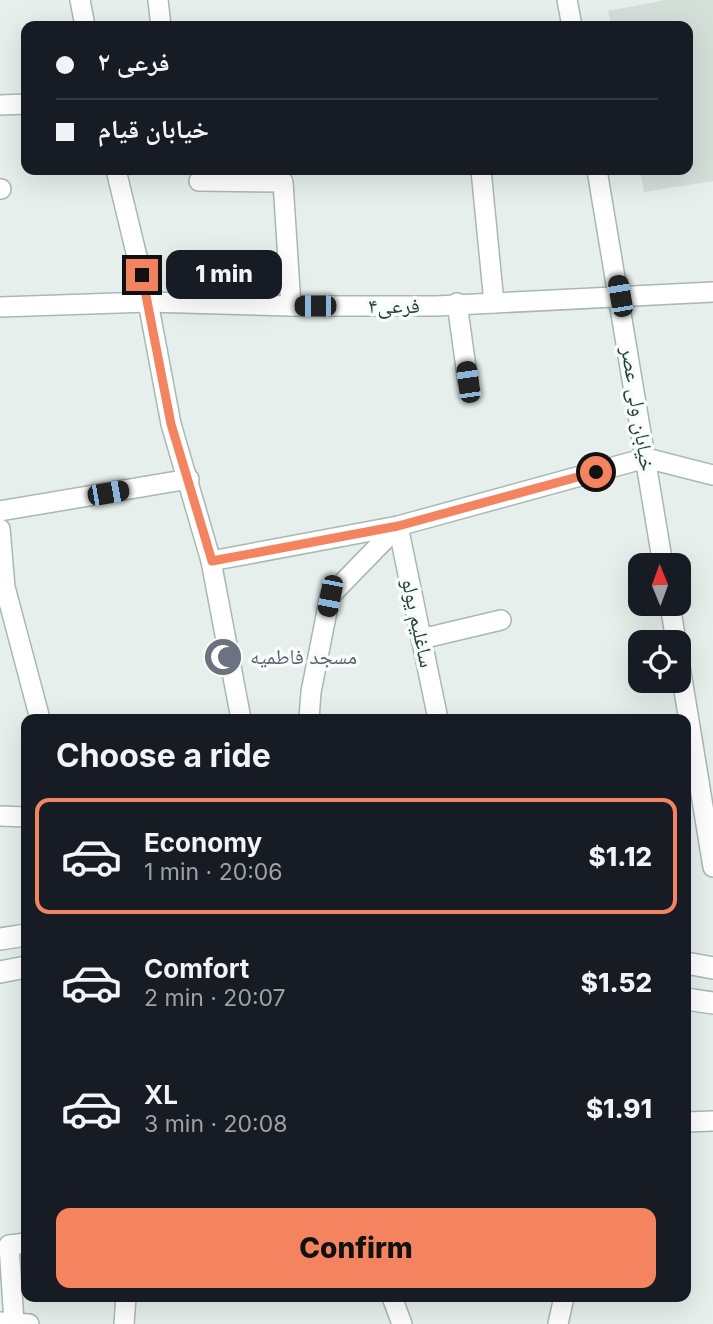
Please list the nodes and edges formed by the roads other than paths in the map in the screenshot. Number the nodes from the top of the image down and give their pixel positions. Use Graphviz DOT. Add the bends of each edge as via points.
graph roads {
  1 [pos="80,0"];
  2 [pos="158,0"];
  3 [pos="567,0"];
  4 [pos="84,21"];
  5 [pos="160,21"];
  6 [pos="571,21"];
  7 [pos="21,104"];
  8 [pos="0,105"];
  9 [pos="117,175"];
  10 [pos="481,175"];
  11 [pos="598,175"];
  12 [pos="199,181"];
  13 [pos="713,292"];
  14 [pos="620,296"];
  15 [pos="148,302"];
  16 [pos="457,303"];
  17 [pos="494,303"];
  18 [pos="291,306"];
  19 [pos="0,307"];
  20 [pos="468,382"];
  21 [pos="646,458"];
  22 [pos="713,475"];
  23 [pos="189,479"];
  24 [pos="0,512"];
  25 [pos="398,526"];
  26 [pos="0,529"];
  27 [pos="661,553"];
  28 [pos="212,561"];
  29 [pos="500,620"];
  30 [pos="421,639"];
  31 [pos="684,693"];
  32 [pos="39,714"];
  33 [pos="240,714"];
  34 [pos="309,714"];
  35 [pos="437,714"];
  36 [pos="688,714"];
  37 [pos="691,733"];
  38 [pos="0,816"];
  39 [pos="21,817"];
  40 [pos="713,867"];
  41 [pos="21,936"];
  42 [pos="0,939"];
  43 [pos="691,964"];
  44 [pos="21,968"];
  45 [pos="713,968"];
  46 [pos="0,971"];
  47 [pos="691,1000"];
  48 [pos="713,1003"];
  49 [pos="713,1121"];
  50 [pos="691,1122"];
  51 [pos="21,1244"];
  52 [pos="126,1302"];
  53 [pos="394,1302"];
  54 [pos="563,1302"];
  55 [pos="14,1323"];
  56 [pos="124,1324"];
  57 [pos="402,1324"];
  58 [pos="558,1324"];
  1 -- 4 [label="street"];
  2 -- 5 [label="street"];
  3 -- 6 [label="street"];
  7 -- 8 [label="street"];
  9 -- 15 [label="street"];
  10 -- 17 [label="street"];
  11 -- 14 [label="street, خیابان ولی عصر"];
  12 -- 18 [label="street" via="283,182"];
  13 -- 14 [label="street, فرعی۴"];
  14 -- 17 [label="street, فرعی۴"];
  14 -- 21 [label="street, خیابان ولی عصر"];
  15 -- 18 [label="street, فرعی۴"];
  15 -- 19 [label="street, فرعی۴"];
  15 -- 23 [label="street" via="171,424"];
  16 -- 17 [label="street, فرعی۴"];
  16 -- 18 [label="street, فرعی۴"];
  16 -- 20 [label="street"];
  21 -- 22 [label="street"];
  21 -- 25 [label="street"];
  21 -- 27 [label="street, خیابان ولی عصر"];
  23 -- 24 [label="street"];
  23 -- 28 [label="street"];
  25 -- 28 [label="street"];
  25 -- 30 [label="street, ساغلیم یولو"];
  25 -- 34 [label="street" via="330,596"];
  26 -- 32 [label="street" via="5,587"];
  28 -- 33 [label="street"];
  29 -- 30 [label="street"];
  30 -- 35 [label="street, ساغلیم یولو"];
  31 -- 36 [label="street"];
  37 -- 40 [label="street"];
  38 -- 39 [label="street"];
  41 -- 42 [label="main road"];
  43 -- 45 [label="main road"];
  44 -- 46 [label="main road"];
  47 -- 48 [label="main road"];
  49 -- 50 [label="street"];
  51 -- 55 [label="street" via="9,1245"];
  52 -- 56 [label="street"];
  53 -- 57 [label="street"];
  54 -- 58 [label="street"];
}
